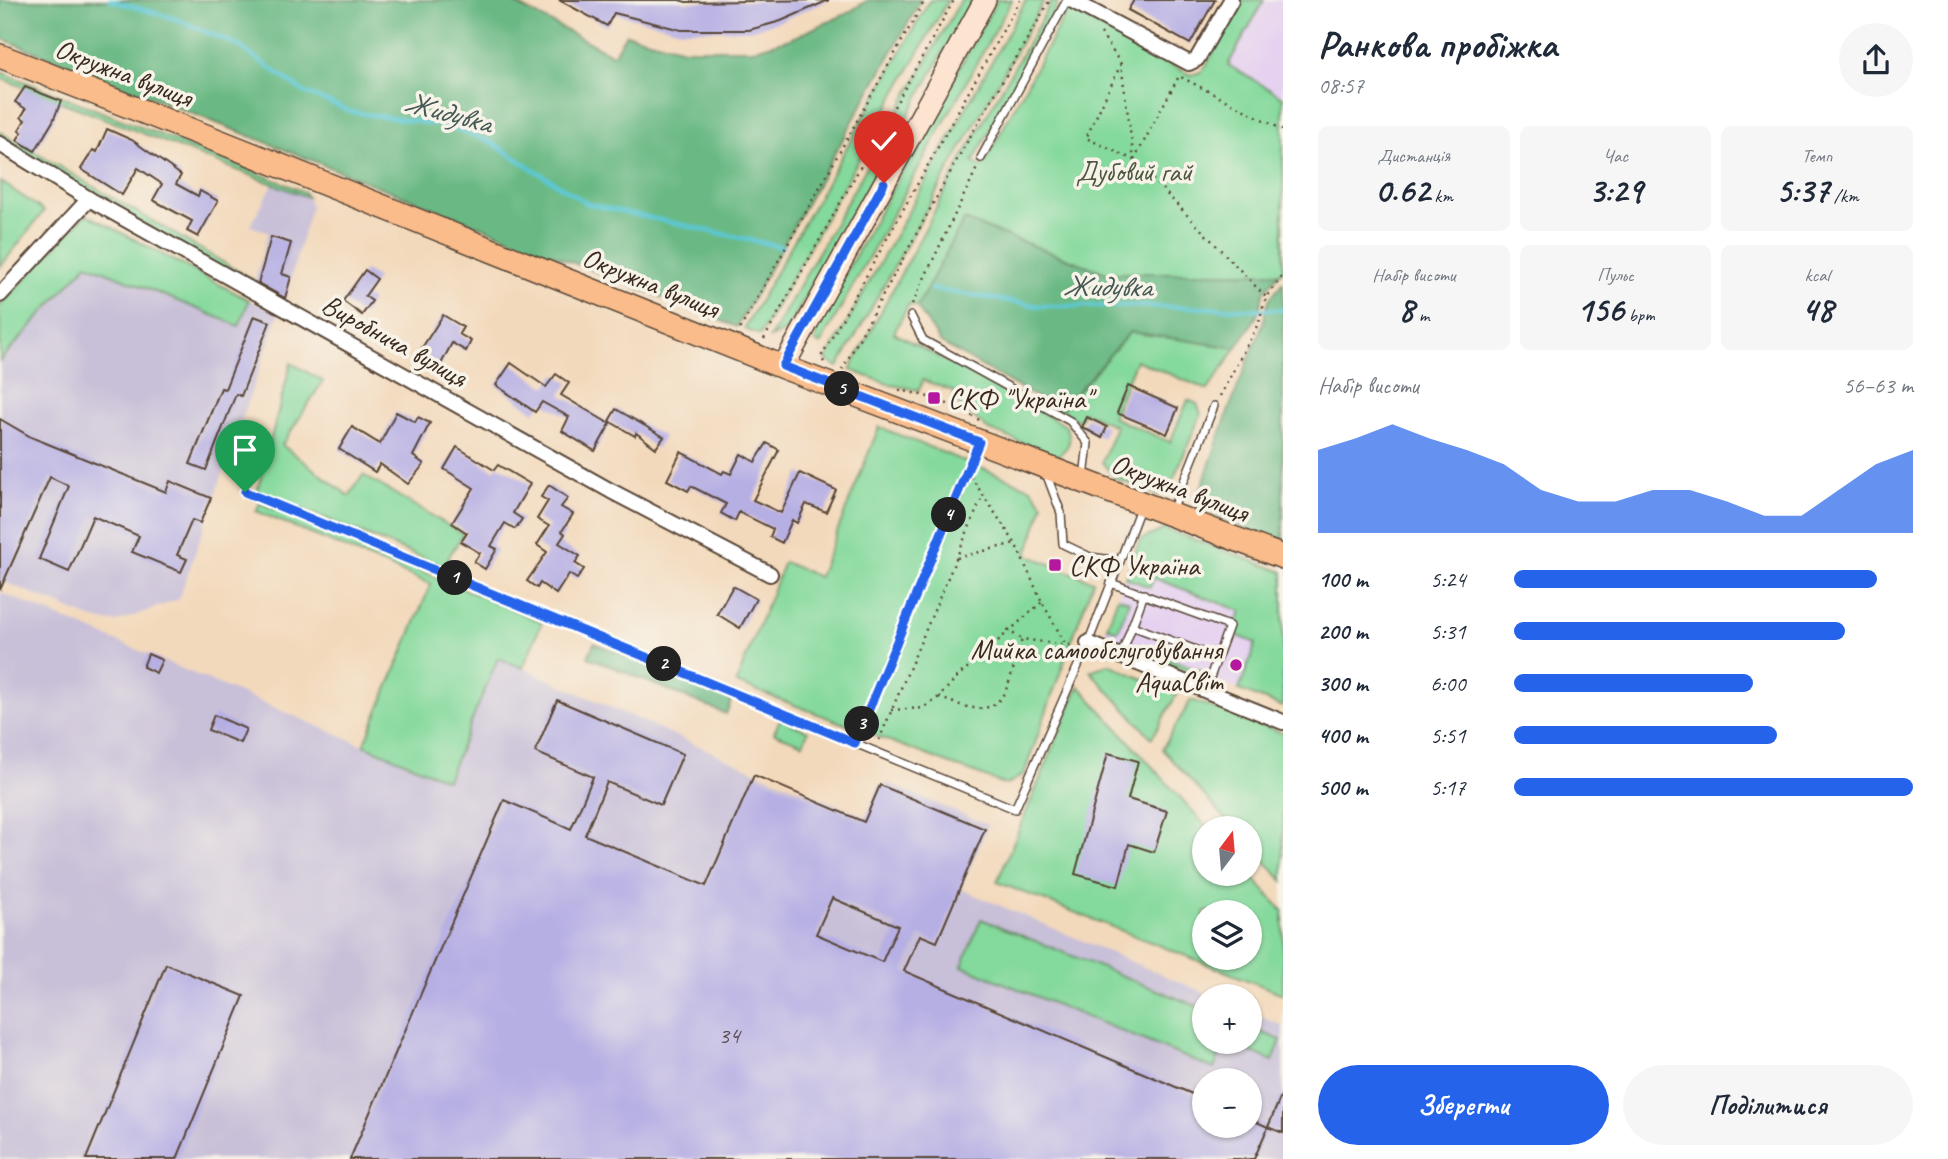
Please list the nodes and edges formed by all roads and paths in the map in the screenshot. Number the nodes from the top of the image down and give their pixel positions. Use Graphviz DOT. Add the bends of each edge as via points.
graph roads {
  1 [pos="925,0"];
  2 [pos="954,0"];
  3 [pos="985,0"];
  4 [pos="1020,0"];
  5 [pos="1049,0"];
  6 [pos="1069,0"];
  7 [pos="1231,0"];
  8 [pos="1086,9"];
  9 [pos="0,56"];
  10 [pos="1121,64"];
  11 [pos="1283,130"];
  12 [pos="0,144"];
  13 [pos="981,158"];
  14 [pos="1133,160"];
  15 [pos="89,199"];
  16 [pos="1283,275"];
  17 [pos="0,295"];
  18 [pos="1266,297"];
  19 [pos="911,316"];
  20 [pos="739,331"];
  21 [pos="764,339"];
  22 [pos="783,366"];
  23 [pos="831,366"];
  24 [pos="842,370"];
  25 [pos="890,388"];
  26 [pos="1214,406"];
  27 [pos="979,442"];
  28 [pos="1043,467"];
  29 [pos="967,471"];
  30 [pos="1084,482"];
  31 [pos="245,492"];
  32 [pos="983,495"];
  33 [pos="1141,504"];
  34 [pos="1170,515"];
  35 [pos="1015,543"];
  36 [pos="1283,557"];
  37 [pos="956,559"];
  38 [pos="1120,561"];
  39 [pos="770,574"];
  40 [pos="1111,583"];
  41 [pos="1144,594"];
  42 [pos="1042,602"];
  43 [pos="1132,626"];
  44 [pos="1007,630"];
  45 [pos="1022,639"];
  46 [pos="1088,643"];
  47 [pos="1066,645"];
  48 [pos="1121,656"];
  49 [pos="1217,658"];
  50 [pos="1205,691"];
  51 [pos="939,697"];
  52 [pos="891,710"];
  53 [pos="1283,722"];
  54 [pos="855,743"];
  55 [pos="874,751"];
  1 -- 20 [label="path"];
  2 -- 21 [label="path"];
  3 -- 22 [label="street"];
  4 -- 23 [label="path" via="821,356"];
  5 -- 24 [label="path"];
  6 -- 8 [label="street"];
  6 -- 13 [label="lane"];
  7 -- 8 [label="street" via="1197,59 1189,63"];
  8 -- 10 [label="path"];
  9 -- 22 [label="main road, Окружна вулиця"];
  10 -- 14 [label="path"];
  10 -- 14 [label="path" via="1086,138"];
  11 -- 14 [label="path" via="1179,76"];
  12 -- 15 [label="street, Виробнича вулиця"];
  13 -- 19 [label="path" via="915,296"];
  14 -- 18 [label="path"];
  15 -- 17 [label="street"];
  15 -- 39 [label="street, Виробнича вулиця" via="611,491"];
  16 -- 18 [label="path"];
  18 -- 26 [label="path" via="1259,322"];
  19 -- 30 [label="lane" via="923,340 1070,421 1088,443"];
  22 -- 27 [label="main road, Окружна вулиця"];
  25 -- 27 [label="path" via="961,409 988,425"];
  26 -- 34 [label="lane"];
  27 -- 28 [label="main road, Окружна вулиця"];
  27 -- 29 [label="path"];
  28 -- 30 [label="main road, Окружна вулиця"];
  28 -- 38 [label="lane" via="1061,513 1063,544 1090,557"];
  29 -- 32 [label="path"];
  29 -- 54 [label="path"];
  30 -- 33 [label="main road, Окружна вулиця"];
  31 -- 54 [label="lane"];
  32 -- 35 [label="path"];
  32 -- 37 [label="path"];
  33 -- 34 [label="main road, Окружна вулиця"];
  33 -- 38 [label="lane"];
  34 -- 36 [label="main road, Окружна вулиця"];
  35 -- 37 [label="path"];
  35 -- 42 [label="path"];
  37 -- 52 [label="path"];
  38 -- 40 [label="lane"];
  40 -- 41 [label="lane"];
  40 -- 46 [label="lane"];
  41 -- 43 [label="lane"];
  41 -- 49 [label="lane" via="1229,626"];
  42 -- 44 [label="path"];
  42 -- 47 [label="path"];
  43 -- 48 [label="lane"];
  43 -- 49 [label="lane"];
  44 -- 45 [label="path"];
  44 -- 51 [label="path"];
  45 -- 47 [label="path"];
  45 -- 51 [label="path" via="1004,697 994,706 961,707"];
  46 -- 47 [label="path"];
  46 -- 48 [label="street"];
  46 -- 55 [label="lane" via="1015,808"];
  48 -- 50 [label="street"];
  49 -- 50 [label="lane"];
  50 -- 53 [label="street"];
  51 -- 52 [label="path" via="923,708"];
  52 -- 55 [label="path"];
  54 -- 55 [label="lane"];
}
